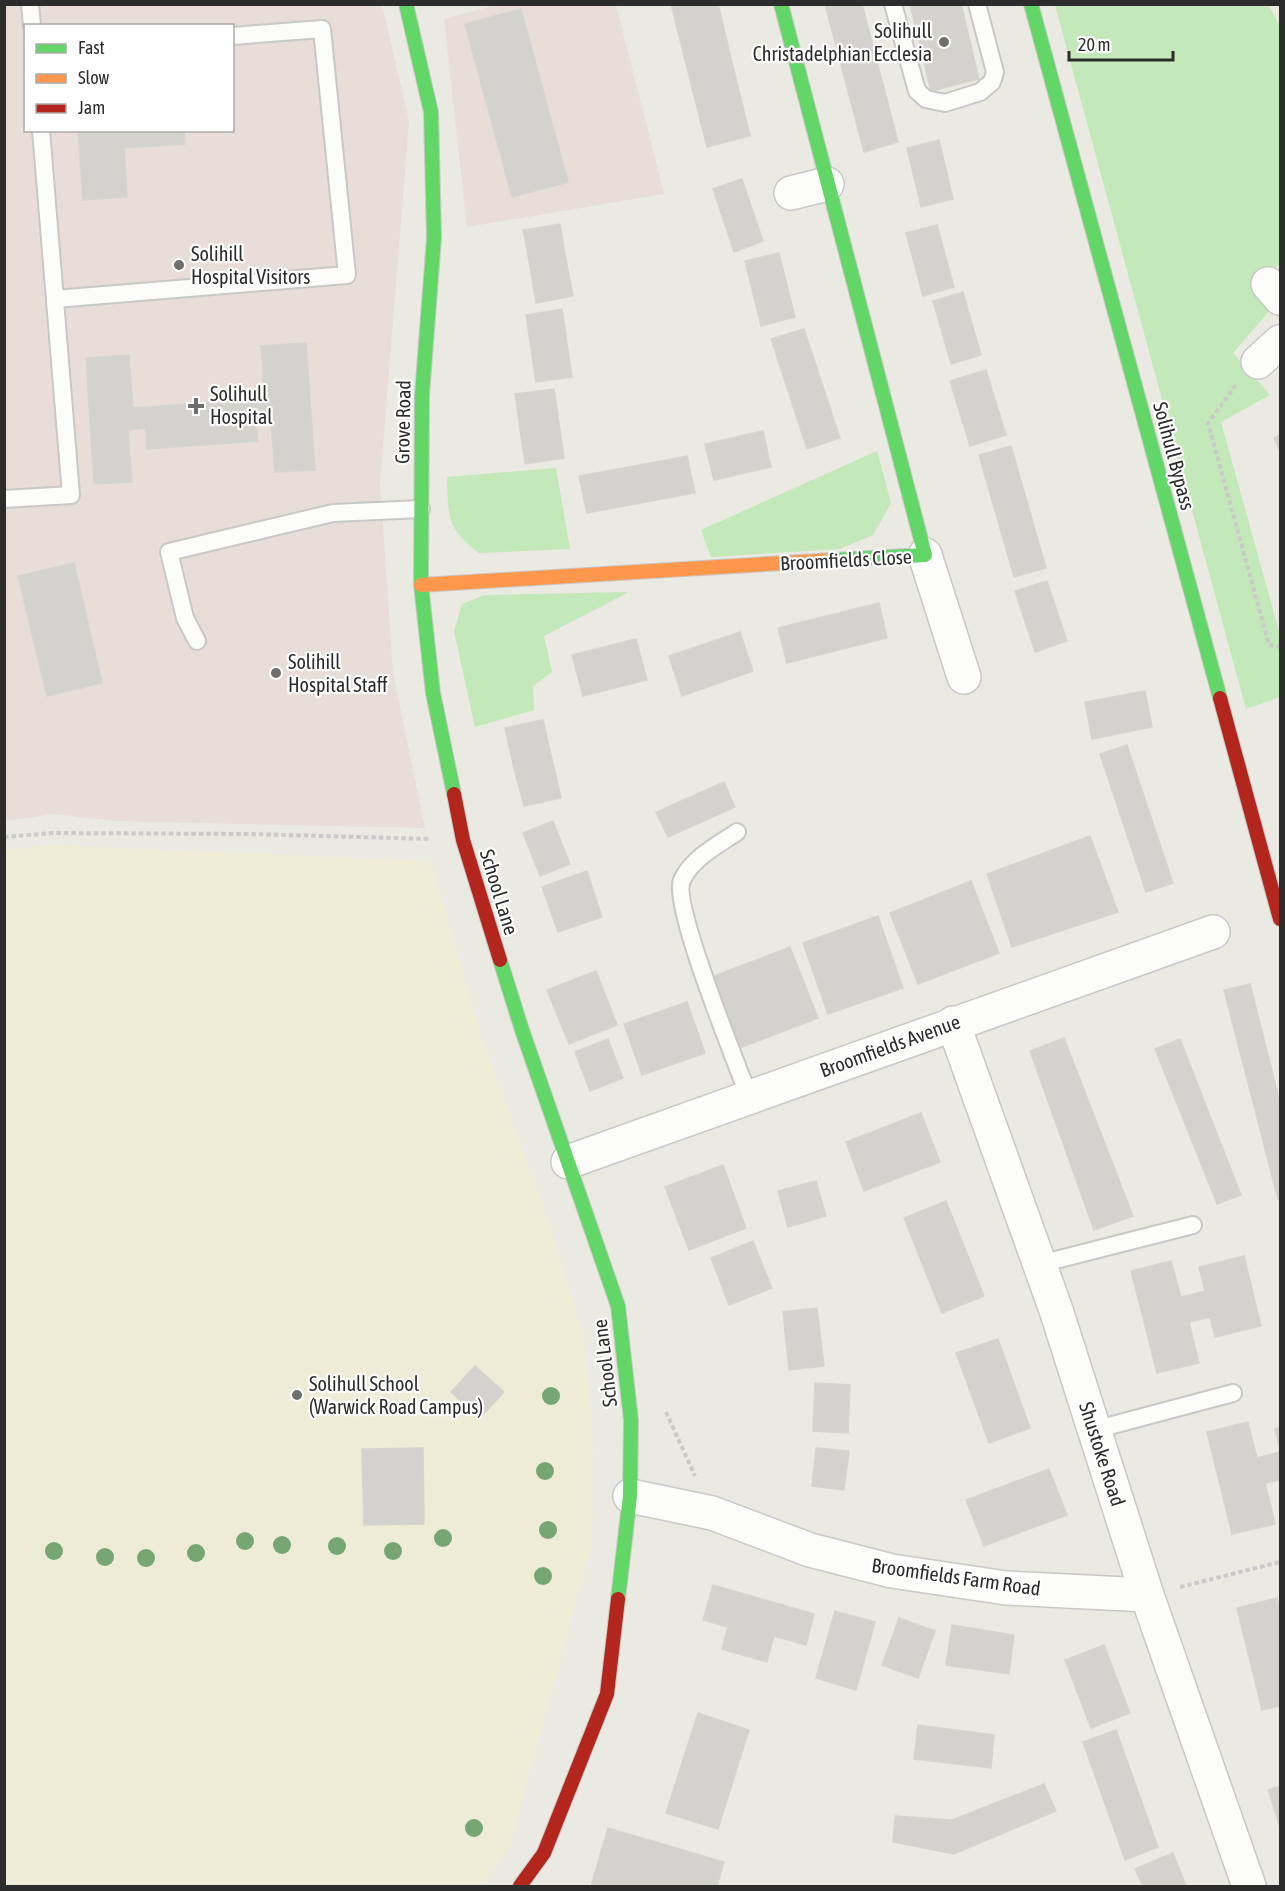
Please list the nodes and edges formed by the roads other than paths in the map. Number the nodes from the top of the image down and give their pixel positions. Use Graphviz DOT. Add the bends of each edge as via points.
graph roads {
  1 [pos="30,4"];
  2 [pos="406,4"];
  3 [pos="781,4"];
  4 [pos="893,4"];
  5 [pos="977,4"];
  6 [pos="1031,4"];
  7 [pos="32,24"];
  8 [pos="234,36"];
  9 [pos="40,132"];
  10 [pos="827,184"];
  11 [pos="791,193"];
  12 [pos="55,299"];
  13 [pos="4,499"];
  14 [pos="421,509"];
  15 [pos="925,555"];
  16 [pos="421,585"];
  17 [pos="197,641"];
  18 [pos="964,677"];
  19 [pos="737,832"];
  20 [pos="463,840"];
  21 [pos="1281,919"];
  22 [pos="1213,932"];
  23 [pos="953,1023"];
  24 [pos="749,1097"];
  25 [pos="568,1162"];
  26 [pos="1193,1225"];
  27 [pos="1040,1264"];
  28 [pos="1233,1393"];
  29 [pos="1095,1430"];
  30 [pos="630,1496"];
  31 [pos="1147,1595"];
  32 [pos="520,1887"];
  33 [pos="1249,1887"];
  1 -- 7 [label="lane"];
  2 -- 14 [label="main road, Grove Road" via="431,112 434,238 422,395"];
  3 -- 10 [label="main road, Broomfields Close"];
  4 -- 5 [label="lane" via="917,91 926,99 945,103 980,92 992,82 995,72"];
  6 -- 21 [label="main road, Solihull Bypass"];
  8 -- 12 [label="lane" via="322,28 346,275"];
  9 -- 12 [label="lane"];
  10 -- 11 [label="street"];
  10 -- 15 [label="main road, Broomfields Close"];
  12 -- 13 [label="lane" via="71,495"];
  14 -- 16 [label="main road, Grove Road"];
  14 -- 17 [label="lane" via="333,513 169,552 185,618"];
  15 -- 16 [label="main road, Broomfields Close"];
  15 -- 18 [label="street"];
  16 -- 20 [label="main road, Grove Road" via="433,693"];
  19 -- 24 [label="lane" via="696,861 681,881 681,899 699,963"];
  20 -- 25 [label="main road, School Lane"];
  22 -- 23 [label="street, Broomfields Avenue"];
  23 -- 24 [label="street, Broomfields Avenue"];
  23 -- 27 [label="street, Shustoke Road"];
  24 -- 25 [label="street, Broomfields Avenue"];
  25 -- 30 [label="main road, School Lane" via="618,1306 631,1420"];
  26 -- 27 [label="lane"];
  27 -- 29 [label="street, Shustoke Road"];
  28 -- 29 [label="lane"];
  29 -- 31 [label="street, Shustoke Road"];
  30 -- 31 [label="street, Broomfields Farm Road" via="712,1513 810,1550 892,1571 1006,1588"];
  30 -- 32 [label="main road, School Lane" via="607,1694 544,1853"];
  31 -- 33 [label="street, Shustoke Road"];
}
